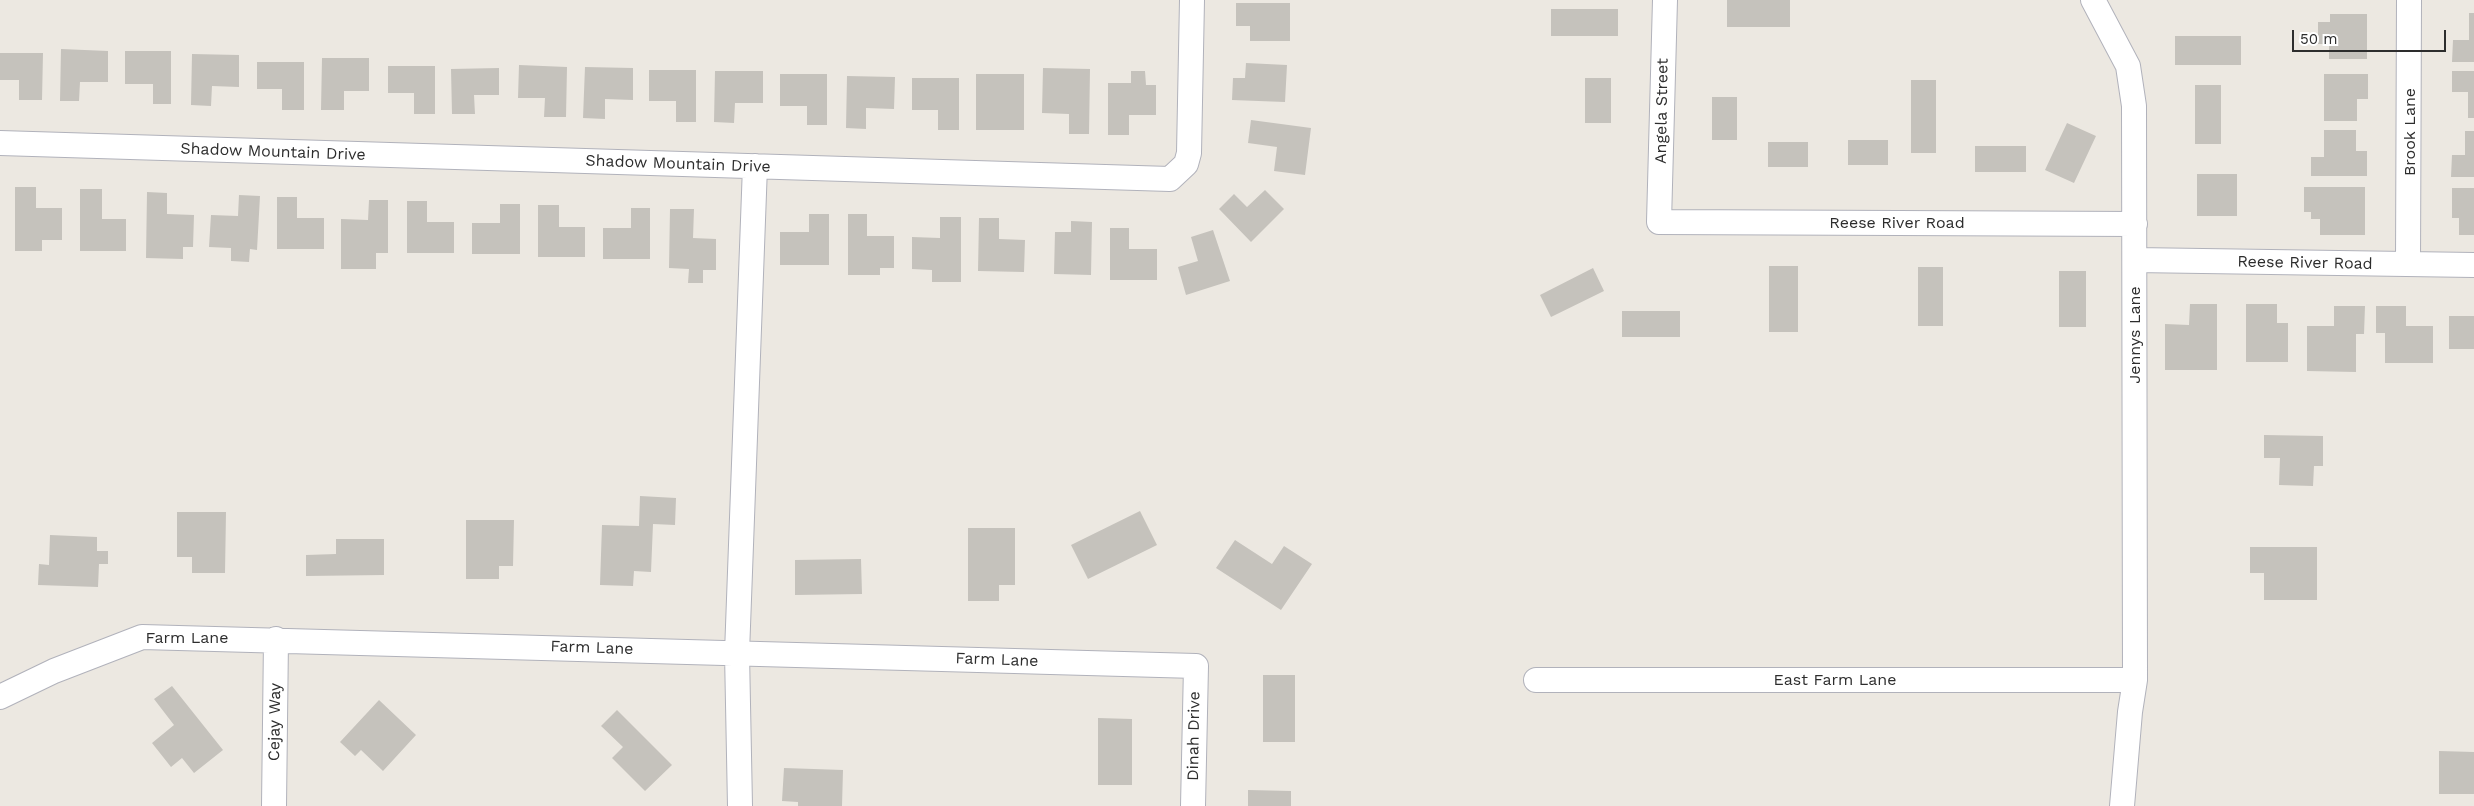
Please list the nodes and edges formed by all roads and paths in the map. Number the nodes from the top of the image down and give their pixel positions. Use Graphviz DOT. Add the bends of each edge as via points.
graph roads {
  1 [pos="1192,0"];
  2 [pos="1665,0"];
  3 [pos="2093,0"];
  4 [pos="2410,0"];
  5 [pos="0,143"];
  6 [pos="755,166"];
  7 [pos="1659,222"];
  8 [pos="2135,224"];
  9 [pos="2135,260"];
  10 [pos="2408,263"];
  11 [pos="2474,264"];
  12 [pos="276,638"];
  13 [pos="736,653"];
  14 [pos="1196,666"];
  15 [pos="1536,680"];
  16 [pos="2135,680"];
  17 [pos="0,697"];
  18 [pos="274,806"];
  19 [pos="740,806"];
  20 [pos="1193,806"];
  21 [pos="2122,806"];
  1 -- 6 [label="street, Shadow Mountain Drive" via="1189,153 1186,164 1170,180"];
  2 -- 7 [label="street, Angela Street"];
  3 -- 8 [label="street, Jennys Lane" via="2128,66 2134,106"];
  4 -- 10 [label="street, Brook Lane"];
  5 -- 6 [label="street, Shadow Mountain Drive"];
  6 -- 13 [label="street"];
  7 -- 8 [label="street, Reese River Road"];
  8 -- 9 [label="street, Jennys Lane"];
  9 -- 10 [label="street, Reese River Road"];
  9 -- 16 [label="street, Jennys Lane"];
  10 -- 11 [label="street, Reese River Road"];
  12 -- 13 [label="street, Farm Lane"];
  12 -- 17 [label="street, Farm Lane" via="142,636 54,671"];
  12 -- 18 [label="street, Cejay Way"];
  13 -- 14 [label="street, Farm Lane"];
  13 -- 19 [label="street"];
  14 -- 20 [label="street, Dinah Drive"];
  15 -- 16 [label="street, East Farm Lane"];
  16 -- 21 [label="street, Jennys Lane"];
}
